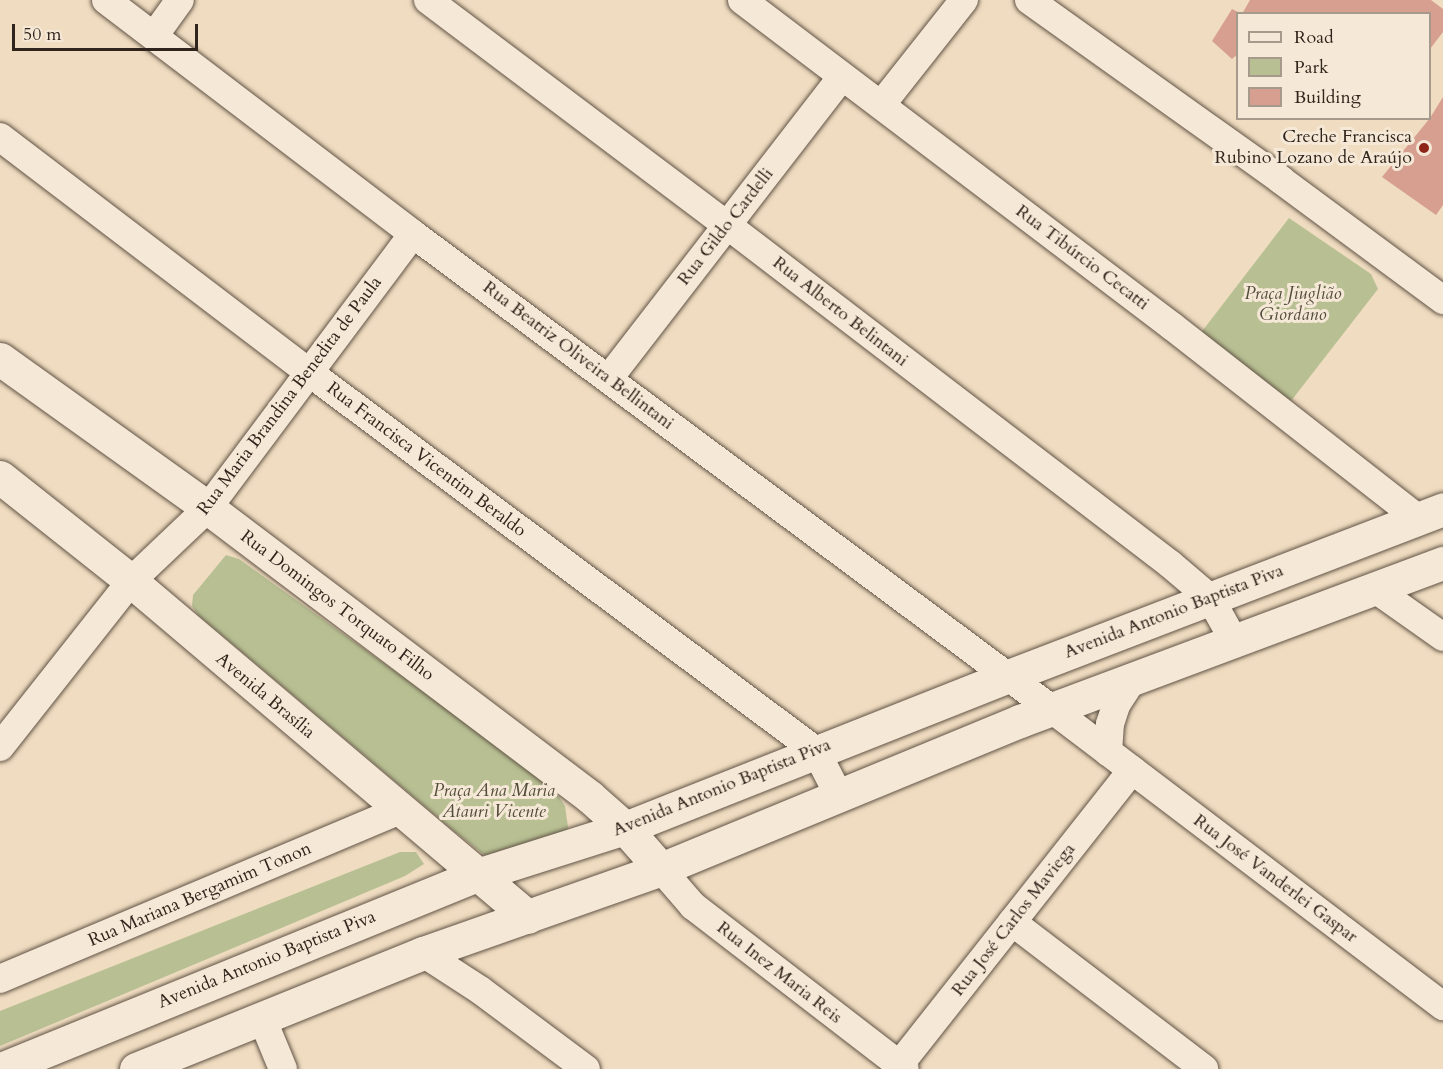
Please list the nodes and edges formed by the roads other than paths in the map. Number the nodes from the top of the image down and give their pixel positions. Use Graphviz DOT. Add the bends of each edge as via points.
graph roads {
  1 [pos="106,0"];
  2 [pos="180,0"];
  3 [pos="428,0"];
  4 [pos="742,0"];
  5 [pos="964,0"];
  6 [pos="1029,0"];
  7 [pos="154,36"];
  8 [pos="842,76"];
  9 [pos="881,105"];
  10 [pos="0,137"];
  11 [pos="727,225"];
  12 [pos="413,234"];
  13 [pos="1443,300"];
  14 [pos="0,359"];
  15 [pos="310,373"];
  16 [pos="609,378"];
  17 [pos="0,477"];
  18 [pos="208,508"];
  19 [pos="1431,514"];
  20 [pos="1443,563"];
  21 [pos="131,581"];
  22 [pos="1376,589"];
  23 [pos="1210,598"];
  24 [pos="1443,637"];
  25 [pos="1234,641"];
  26 [pos="1006,677"];
  27 [pos="1132,680"];
  28 [pos="1053,710"];
  29 [pos="0,747"];
  30 [pos="816,751"];
  31 [pos="1108,752"];
  32 [pos="1132,770"];
  33 [pos="838,794"];
  34 [pos="400,810"];
  35 [pos="625,828"];
  36 [pos="661,869"];
  37 [pos="477,875"];
  38 [pos="528,917"];
  39 [pos="1012,922"];
  40 [pos="423,953"];
  41 [pos="0,979"];
  42 [pos="1443,1006"];
  43 [pos="262,1018"];
  44 [pos="900,1068"];
  45 [pos="1,1069"];
  46 [pos="136,1069"];
  47 [pos="283,1069"];
  48 [pos="586,1069"];
  49 [pos="1204,1069"];
  1 -- 7 [label="street, Rua Beatriz Oliveira Bellintani"];
  2 -- 7 [label="street"];
  3 -- 11 [label="street, Rua Alberto Belintani"];
  4 -- 8 [label="street, Rua Tibúrcio Cecatti"];
  5 -- 9 [label="street"];
  6 -- 13 [label="street"];
  7 -- 12 [label="street, Rua Beatriz Oliveira Bellintani"];
  8 -- 9 [label="street, Rua Tibúrcio Cecatti"];
  8 -- 11 [label="street, Rua Gildo Cardelli"];
  9 -- 19 [label="street, Rua Tibúrcio Cecatti" via="1243,381"];
  10 -- 15 [label="street, Rua Francisca Vicentim Beraldo"];
  11 -- 16 [label="street, Rua Gildo Cardelli"];
  11 -- 23 [label="street, Rua Alberto Belintani"];
  12 -- 15 [label="street, Rua Maria Brandina Benedita de Paula"];
  12 -- 16 [label="street, Rua Beatriz Oliveira Bellintani"];
  14 -- 18 [label="main road, Rua Domingos Torquato Filho"];
  15 -- 18 [label="street, Rua Maria Brandina Benedita de Paula"];
  15 -- 30 [label="street, Rua Francisca Vicentim Beraldo"];
  16 -- 26 [label="street, Rua Beatriz Oliveira Bellintani"];
  17 -- 21 [label="main road, Avenida Brasília"];
  18 -- 21 [label="street, Rua Maria Brandina Benedita de Paula"];
  18 -- 35 [label="main road, Rua Domingos Torquato Filho" via="590,797"];
  19 -- 23 [label="main road, Avenida Antonio Baptista Piva"];
  20 -- 22 [label="main road"];
  21 -- 29 [label="street, Rua Maria Brandina Benedita de Paula"];
  21 -- 34 [label="main road, Avenida Brasília"];
  22 -- 24 [label="street"];
  22 -- 25 [label="main road"];
  23 -- 25 [label="street, Rua Alberto Belintani"];
  23 -- 26 [label="main road, Avenida Antonio Baptista Piva"];
  25 -- 27 [label="main road"];
  26 -- 28 [label="street, Rua Beatriz Oliveira Bellintani"];
  26 -- 30 [label="main road, Avenida Antonio Baptista Piva"];
  27 -- 28 [label="main road"];
  27 -- 31 [label="street" via="1116,705"];
  28 -- 31 [label="street, Rua José Vanderlei Gaspar"];
  28 -- 33 [label="main road"];
  30 -- 33 [label="street, Rua Francisca Vicentim Beraldo"];
  30 -- 35 [label="main road, Avenida Antonio Baptista Piva"];
  31 -- 32 [label="street, Rua José Vanderlei Gaspar"];
  32 -- 39 [label="street, Rua José Carlos Maviega"];
  32 -- 42 [label="street, Rua José Vanderlei Gaspar"];
  33 -- 36 [label="main road"];
  34 -- 37 [label="main road, Avenida Brasília"];
  34 -- 41 [label="street, Rua Mariana Bergamim Tonon"];
  35 -- 36 [label="main road, Rua Domingos Torquato Filho"];
  35 -- 37 [label="main road, Avenida Antonio Baptista Piva"];
  36 -- 38 [label="main road"];
  36 -- 44 [label="street, Rua Inez Maria Reis" via="693,906"];
  37 -- 38 [label="main road, Avenida Brasília"];
  37 -- 45 [label="main road, Avenida Antonio Baptista Piva"];
  38 -- 40 [label="main road"];
  39 -- 44 [label="street, Rua José Carlos Maviega"];
  39 -- 49 [label="street"];
  40 -- 43 [label="main road"];
  40 -- 48 [label="street"];
  43 -- 46 [label="main road"];
  43 -- 47 [label="street"];
}
